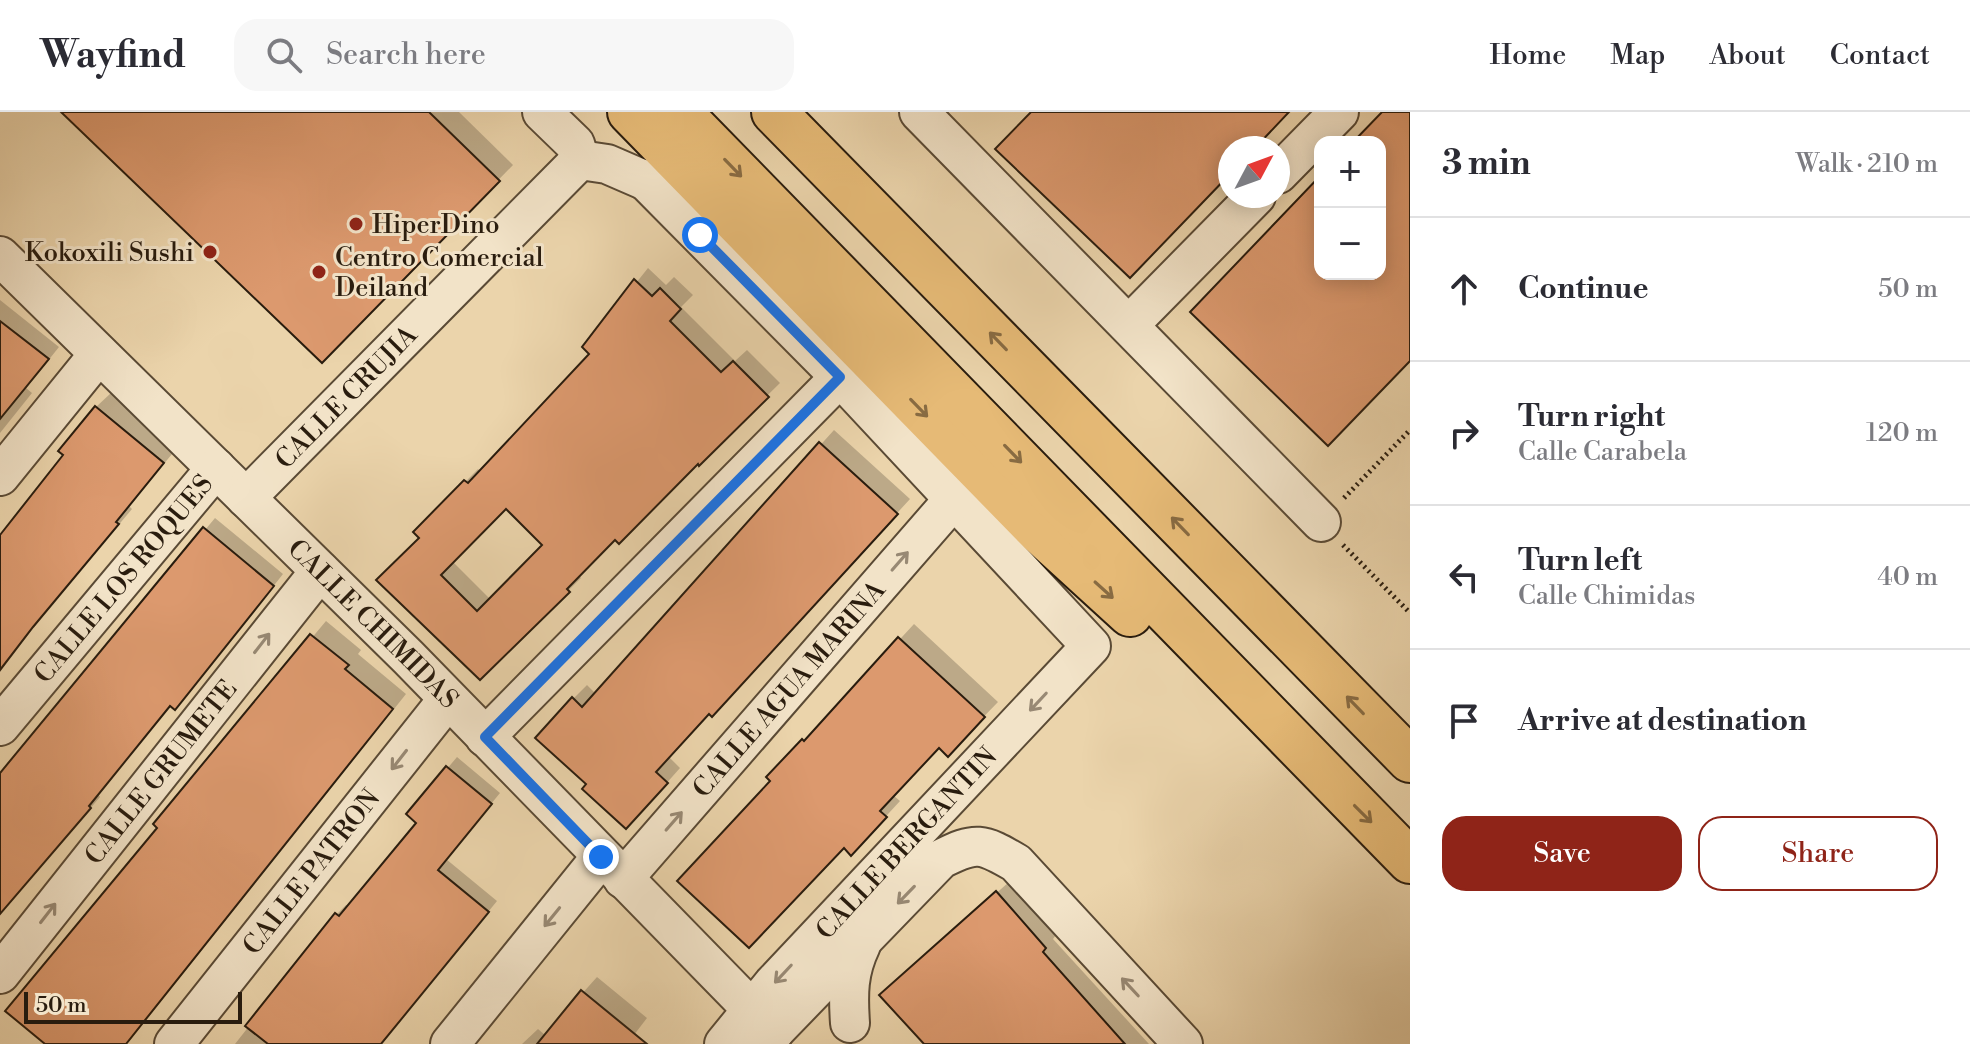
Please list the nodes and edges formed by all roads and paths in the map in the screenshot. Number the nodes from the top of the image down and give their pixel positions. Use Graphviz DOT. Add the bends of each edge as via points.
graph roads {
  1 [pos="542,112"];
  2 [pos="630,112"];
  3 [pos="679,112"];
  4 [pos="774,112"];
  5 [pos="919,112"];
  6 [pos="1339,112"];
  7 [pos="580,160"];
  8 [pos="1290,162"];
  9 [pos="644,179"];
  10 [pos="1244,208"];
  11 [pos="0,256"];
  12 [pos="1129,325"];
  13 [pos="99,354"];
  14 [pos="884,372"];
  15 [pos="840,377"];
  16 [pos="1410,430"];
  17 [pos="216,468"];
  18 [pos="0,476"];
  19 [pos="246,498"];
  20 [pos="954,499"];
  21 [pos="1321,522"];
  22 [pos="320,571"];
  23 [pos="1410,613"];
  24 [pos="448,699"];
  25 [pos="1269,718"];
  26 [pos="0,726"];
  27 [pos="485,737"];
  28 [pos="1410,760"];
  29 [pos="1410,861"];
  30 [pos="612,868"];
  31 [pos="864,938"];
  32 [pos="0,974"];
  33 [pos="763,1028"];
  34 [pos="859,1034"];
  35 [pos="174,1044"];
  36 [pos="450,1044"];
  37 [pos="724,1044"];
  38 [pos="1183,1044"];
  1 -- 7 [label="street" via="575,144"];
  2 -- 14 [label="highway"];
  3 -- 25 [label="highway, one-way"];
  28 -- 4 [label="highway, one-way"];
  5 -- 12 [label="street"];
  6 -- 8 [label="street"];
  7 -- 9 [label="street"];
  7 -- 19 [label="street, CALLE CRUJIA"];
  9 -- 14 [label="street" via="689,201 820,325"];
  9 -- 15 [label="street"];
  10 -- 12 [label="street"];
  11 -- 13 [label="street, CALLE CHIMIDAS"];
  12 -- 21 [label="street"];
  13 -- 17 [label="street, CALLE CHIMIDAS"];
  13 -- 18 [label="street"];
  14 -- 25 [label="highway, one-way" via="1039,531 1168,648"];
  15 -- 20 [label="street"];
  15 -- 27 [label="street"];
  16 -- 21 [label="path"];
  17 -- 19 [label="street, CALLE CHIMIDAS"];
  17 -- 26 [label="street, CALLE LOS ROQUES"];
  19 -- 22 [label="street, CALLE CHIMIDAS"];
  30 -- 20 [label="street, CALLE AGUA MARINA, one-way"];
  20 -- 33 [label="street, CALLE BERGANTIN, one-way" via="1091,646 773,984"];
  21 -- 23 [label="path"];
  22 -- 24 [label="street, CALLE CHIMIDAS"];
  32 -- 22 [label="street, CALLE GRUMETE, one-way"];
  24 -- 27 [label="street, CALLE CHIMIDAS"];
  24 -- 35 [label="street, CALLE PATRON, one-way"];
  25 -- 29 [label="highway, one-way"];
  27 -- 30 [label="street, CALLE CHIMIDAS"];
  30 -- 33 [label="street, CALLE CHIMIDAS"];
  30 -- 36 [label="street, CALLE AGUA MARINA, one-way"];
  31 -- 33 [label="street"];
  31 -- 34 [label="street" via="851,965 847,992"];
  38 -- 31 [label="street, one-way" via="1016,863 991,849 966,846 941,859"];
  33 -- 34 [label="street" via="826,1021"];
  33 -- 37 [label="street, CALLE BERGANTIN"];
}
